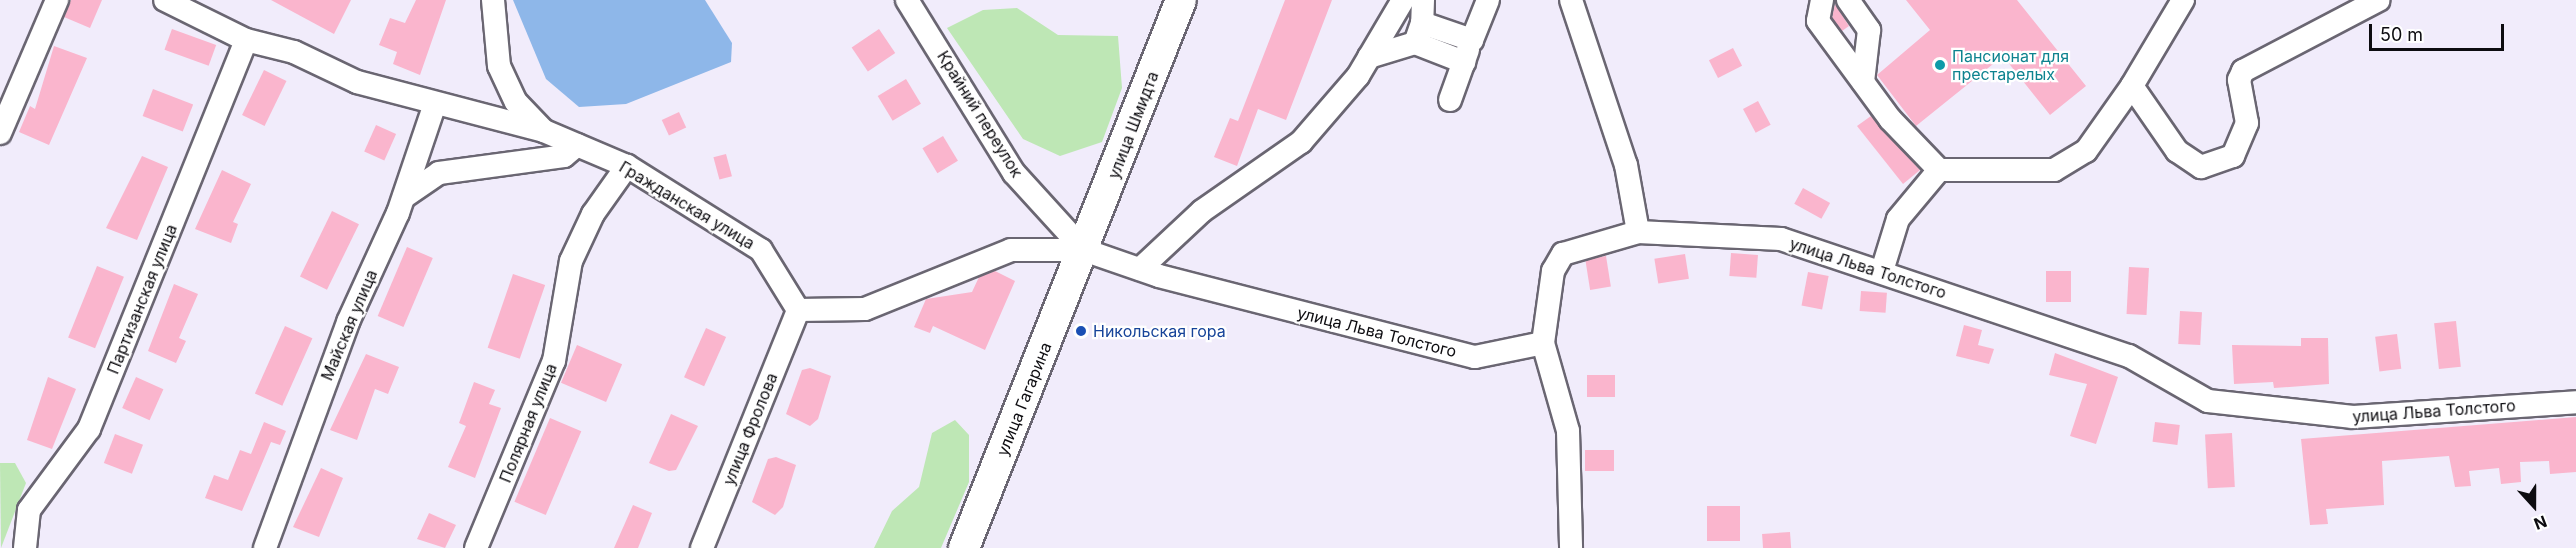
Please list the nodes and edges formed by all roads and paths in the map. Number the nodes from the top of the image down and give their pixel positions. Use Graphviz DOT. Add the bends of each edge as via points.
graph roads {
  1 [pos="57,0"];
  2 [pos="165,0"];
  3 [pos="493,0"];
  4 [pos="907,0"];
  5 [pos="1181,0"];
  6 [pos="1403,0"];
  7 [pos="1423,0"];
  8 [pos="1488,0"];
  9 [pos="1571,0"];
  10 [pos="1822,0"];
  11 [pos="1848,0"];
  12 [pos="2183,0"];
  13 [pos="2379,0"];
  14 [pos="1418,33"];
  15 [pos="246,40"];
  16 [pos="1472,40"];
  17 [pos="1369,57"];
  18 [pos="1464,62"];
  19 [pos="1863,82"];
  20 [pos="2132,86"];
  21 [pos="1450,100"];
  22 [pos="435,104"];
  23 [pos="544,131"];
  24 [pos="0,133"];
  25 [pos="577,145"];
  26 [pos="627,166"];
  27 [pos="1939,170"];
  28 [pos="404,197"];
  29 [pos="1638,232"];
  30 [pos="1084,250"];
  31 [pos="1140,269"];
  32 [pos="1882,271"];
  33 [pos="798,310"];
  34 [pos="1543,343"];
  35 [pos="2576,402"];
  36 [pos="1570,546"];
  37 [pos="25,548"];
  38 [pos="265,548"];
  39 [pos="476,548"];
  40 [pos="702,548"];
  41 [pos="964,548"];
  1 -- 24 [label="street"];
  2 -- 15 [label="street, Гражданская улица"];
  3 -- 23 [label="street" via="499,66 516,102"];
  4 -- 30 [label="street, Крайний переулок" via="1014,173"];
  5 -- 30 [label="main road, улица Шмидта"];
  6 -- 17 [label="street"];
  7 -- 14 [label="street"];
  8 -- 16 [label="street"];
  9 -- 29 [label="street" via="1626,165"];
  10 -- 19 [label="street" via="1818,21"];
  11 -- 19 [label="street" via="1869,30"];
  12 -- 20 [label="street"];
  13 -- 20 [label="street" via="2243,72 2240,80 2247,123 2233,156 2201,167 2177,152"];
  14 -- 16 [label="street"];
  14 -- 17 [label="street"];
  14 -- 18 [label="street"];
  15 -- 22 [label="street, Гражданская улица" via="294,52 357,82"];
  15 -- 37 [label="street, Партизанская улица" via="89,429 29,510"];
  16 -- 18 [label="street"];
  17 -- 31 [label="street" via="1301,142 1202,211"];
  18 -- 21 [label="street"];
  19 -- 27 [label="street"];
  20 -- 27 [label="street" via="2086,151 2054,170"];
  22 -- 23 [label="street, Гражданская улица"];
  22 -- 28 [label="street, Майская улица"];
  23 -- 25 [label="street, Гражданская улица"];
  25 -- 26 [label="street, Гражданская улица"];
  25 -- 28 [label="street" via="564,156 439,173"];
  26 -- 33 [label="street, Гражданская улица" via="761,250"];
  26 -- 39 [label="street, Полярная улица" via="593,214 571,261 554,361"];
  27 -- 32 [label="street" via="1898,219"];
  28 -- 38 [label="street, Майская улица" via="348,322"];
  29 -- 32 [label="street, улица Льва Толстого" via="1781,239"];
  29 -- 34 [label="street, улица Льва Толстого" via="1563,254 1553,271"];
  30 -- 31 [label="street, улица Льва Толстого"];
  30 -- 33 [label="street" via="1011,250 865,309"];
  30 -- 41 [label="main road, улица Гагарина"];
  31 -- 34 [label="street, улица Льва Толстого" via="1475,357"];
  32 -- 35 [label="street, улица Льва Толстого" via="2129,356 2208,401 2353,417"];
  33 -- 40 [label="street, улица Фролова"];
  34 -- 36 [label="street" via="1568,431"];
}
